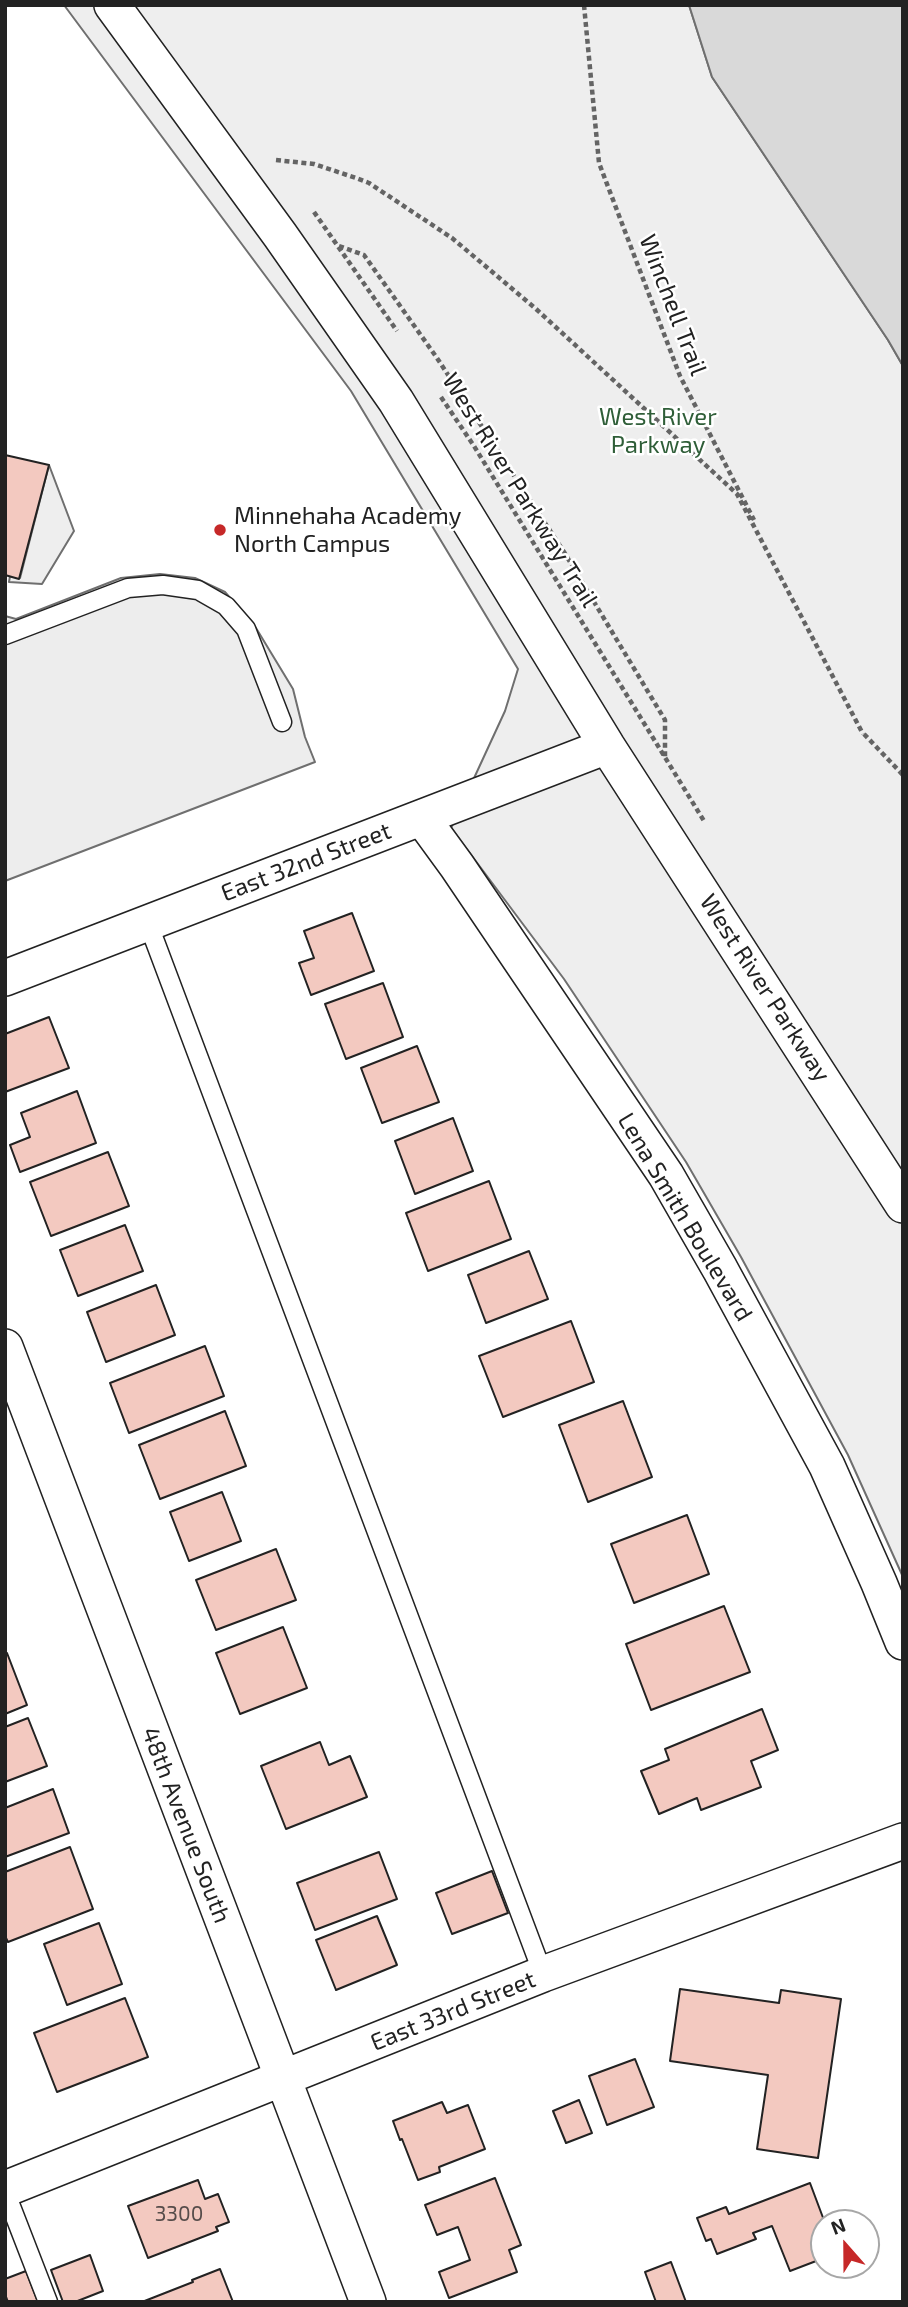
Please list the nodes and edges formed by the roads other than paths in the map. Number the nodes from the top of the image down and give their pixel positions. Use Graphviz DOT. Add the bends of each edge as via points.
graph roads {
  1 [pos="112,5"];
  2 [pos="5,635"];
  3 [pos="282,722"];
  4 [pos="607,746"];
  5 [pos="422,818"];
  6 [pos="148,923"];
  7 [pos="5,978"];
  8 [pos="903,1205"];
  9 [pos="5,1347"];
  10 [pos="903,1642"];
  11 [pos="903,1841"];
  12 [pos="543,1974"];
  13 [pos="283,2079"];
  14 [pos="5,2190"];
  15 [pos="48,2302"];
  16 [pos="368,2302"];
  1 -- 4 [label="street, West River Parkway" via="396,401"];
  2 -- 3 [label="lane" via="128,588 163,585 198,590 226,606 246,629"];
  4 -- 5 [label="street, East 32nd Street"];
  4 -- 8 [label="street, West River Parkway"];
  5 -- 6 [label="street, East 32nd Street"];
  5 -- 10 [label="street, Lena Smith Boulevard" via="666,1175 827,1466"];
  6 -- 7 [label="street, East 32nd Street"];
  6 -- 12 [label="lane"];
  9 -- 13 [label="street, 48th Avenue South"];
  11 -- 12 [label="street, East 33rd Street"];
  12 -- 13 [label="street, East 33rd Street"];
  13 -- 14 [label="street, East 33rd Street"];
  13 -- 16 [label="street, 48th Avenue South"];
  14 -- 15 [label="lane"];
}
